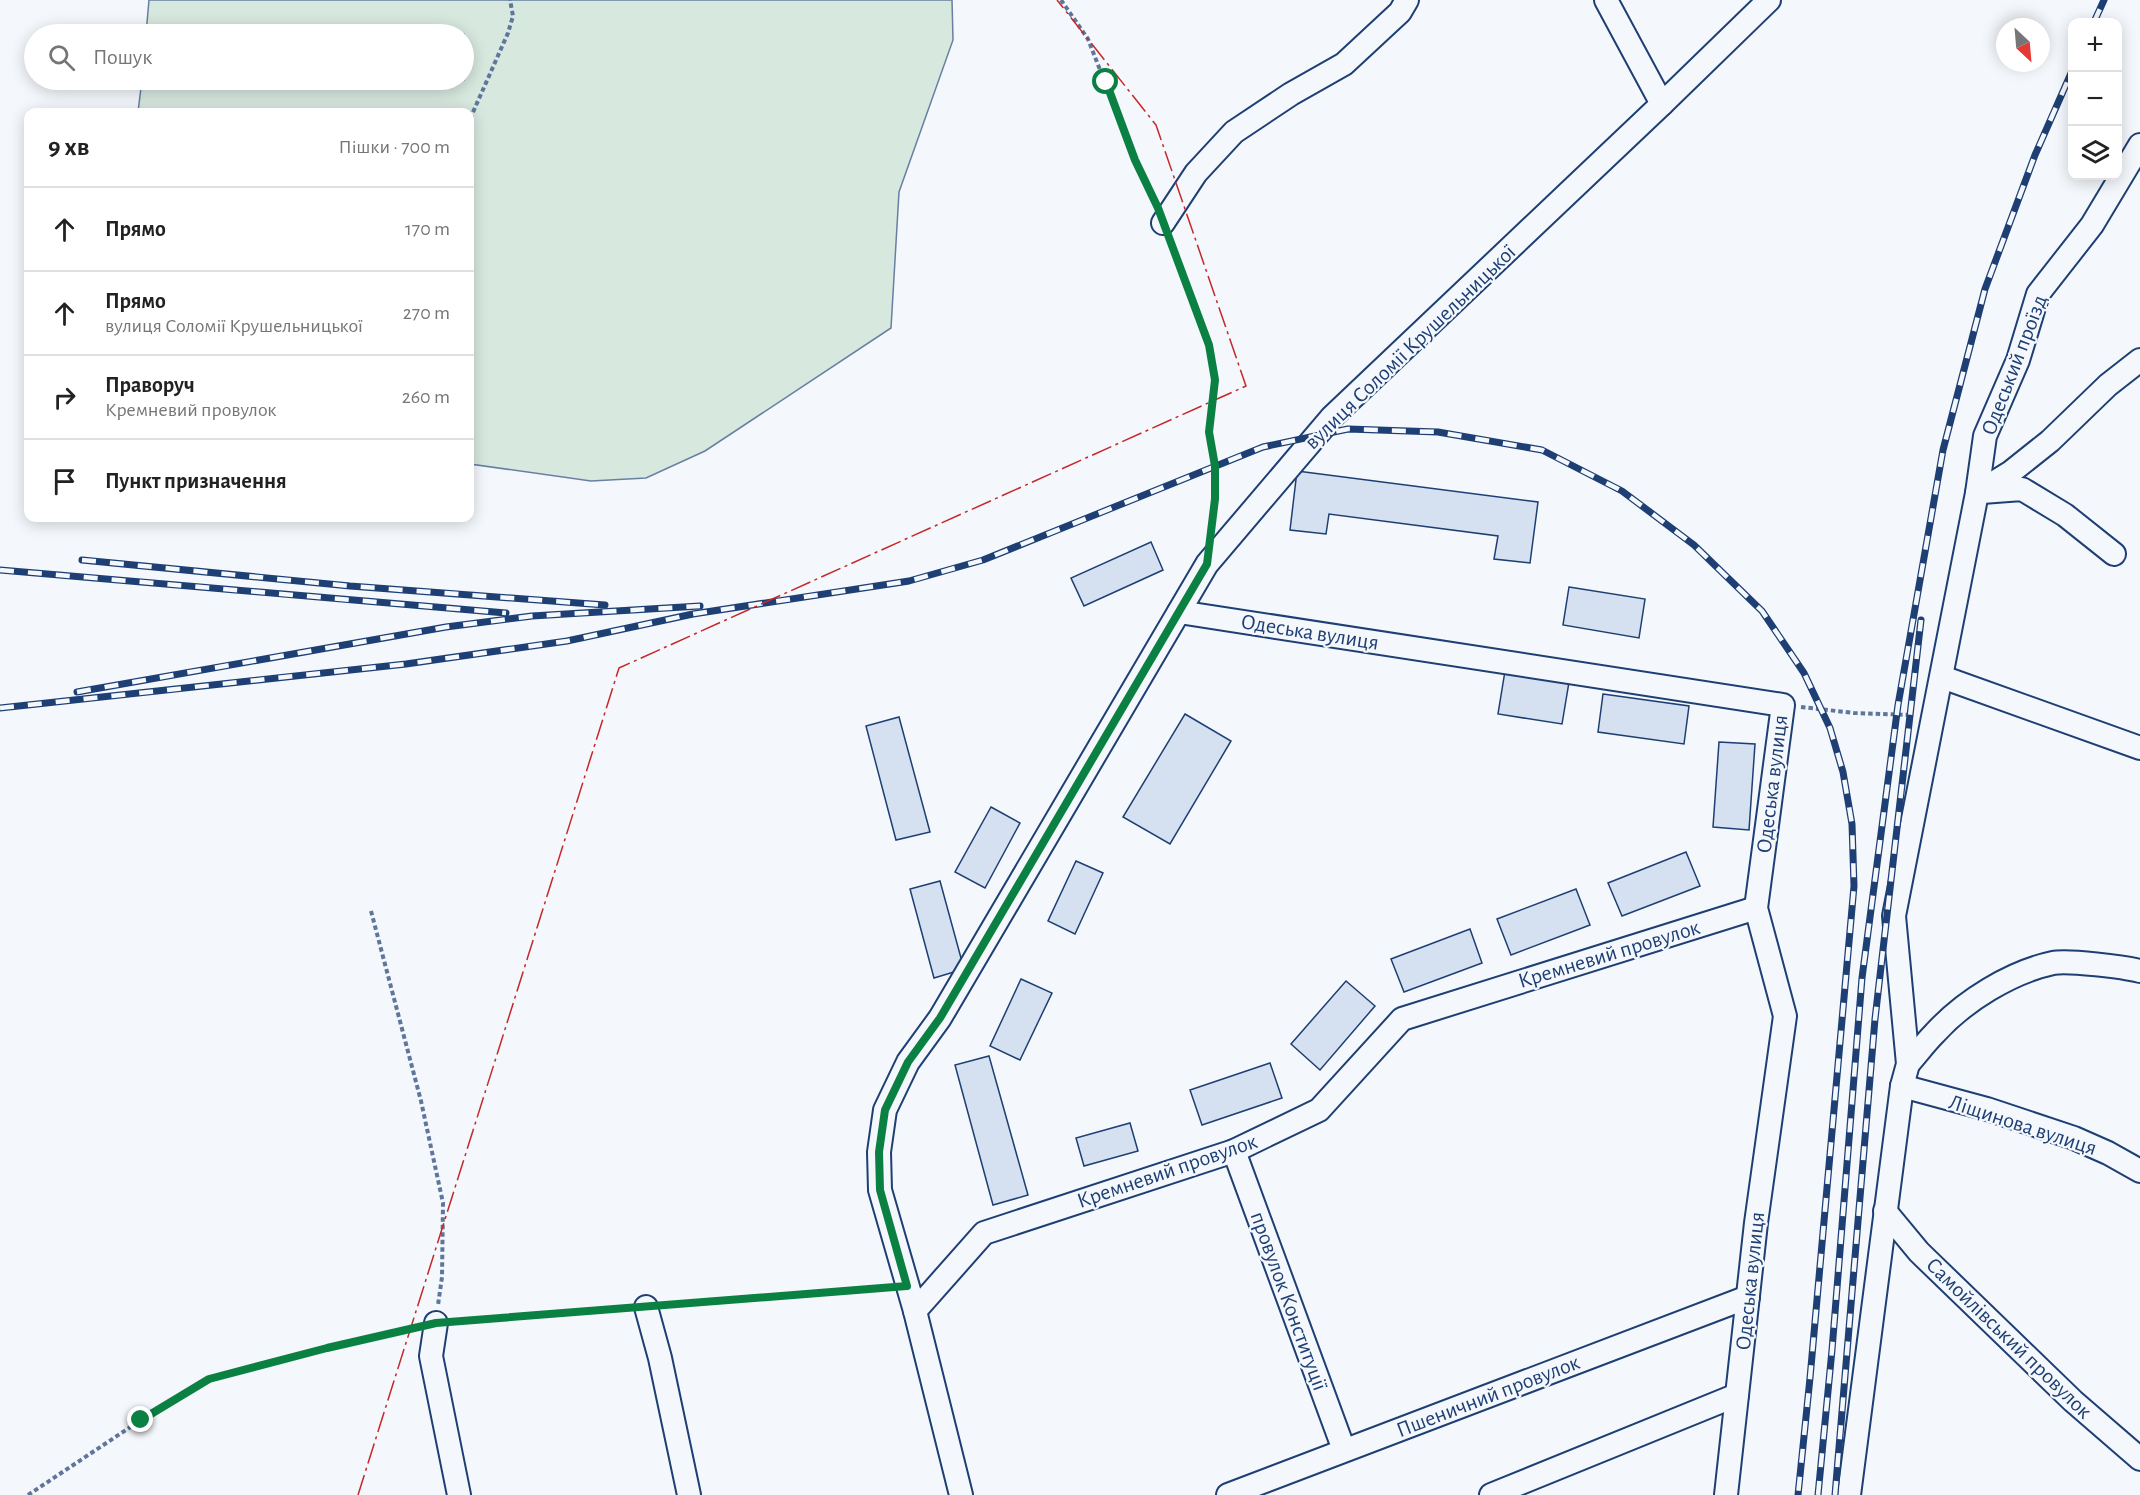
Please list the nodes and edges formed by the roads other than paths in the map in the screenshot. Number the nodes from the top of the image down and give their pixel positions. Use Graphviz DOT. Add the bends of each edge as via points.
graph roads {
  1 [pos="1407,0"];
  2 [pos="1606,0"];
  3 [pos="1769,0"];
  4 [pos="1662,104"];
  5 [pos="2140,145"];
  6 [pos="1163,223"];
  7 [pos="2140,360"];
  8 [pos="1977,493"];
  9 [pos="2114,554"];
  10 [pos="1179,612"];
  11 [pos="1942,676"];
  12 [pos="2140,748"];
  13 [pos="1756,908"];
  14 [pos="2140,971"];
  15 [pos="1908,1064"];
  16 [pos="1902,1086"];
  17 [pos="1234,1151"];
  18 [pos="2140,1172"];
  19 [pos="1885,1211"];
  20 [pos="1748,1297"];
  21 [pos="646,1307"];
  22 [pos="915,1311"];
  23 [pos="436,1323"];
  24 [pos="1737,1395"];
  25 [pos="1344,1450"];
  26 [pos="2140,1459"];
  27 [pos="459,1495"];
  28 [pos="689,1495"];
  29 [pos="962,1495"];
  30 [pos="1228,1495"];
  31 [pos="1491,1495"];
  32 [pos="1726,1495"];
  33 [pos="1849,1495"];
  1 -- 6 [label="street" via="1400,12 1344,64 1234,132 1196,173"];
  2 -- 4 [label="street"];
  3 -- 4 [label="street, вулиця Соломії Крушельницької"];
  4 -- 10 [label="street, вулиця Соломії Крушельницької" via="1332,417 1207,564"];
  5 -- 8 [label="street, Одеський проїзд" via="2092,225 2038,294 2018,360 1985,436"];
  7 -- 8 [label="street" via="2050,441"];
  8 -- 9 [label="street" via="2022,489"];
  8 -- 11 [label="street, Одеський проїзд"];
  10 -- 13 [label="street, Одеська вулиця" via="1783,705"];
  10 -- 22 [label="street, вулиця Соломії Крушельницької" via="940,1018 908,1062 885,1110 879,1152 880,1190"];
  11 -- 12 [label="street"];
  11 -- 15 [label="street, Одеський проїзд" via="1894,916"];
  13 -- 17 [label="street, Кремневий провулок" via="1402,1019 1319,1110"];
  13 -- 20 [label="street, Одеська вулиця" via="1785,1016"];
  14 -- 15 [label="street" via="2055,962 2004,980 1936,1031"];
  15 -- 16 [label="street"];
  16 -- 18 [label="street, Ліщинова вулиця" via="2074,1138"];
  16 -- 19 [label="street"];
  17 -- 22 [label="street, Кремневий провулок" via="984,1233"];
  17 -- 25 [label="street, провулок Конституції"];
  19 -- 26 [label="street, Самойлівський провулок" via="1919,1252 2073,1401"];
  19 -- 33 [label="street"];
  20 -- 24 [label="street, Одеська вулиця"];
  20 -- 25 [label="street, Пшеничний провулок"];
  21 -- 28 [label="street"];
  22 -- 29 [label="street, вулиця Соломії Крушельницької"];
  23 -- 27 [label="street" via="431,1356"];
  24 -- 31 [label="street"];
  24 -- 32 [label="street, Одеська вулиця"];
  25 -- 30 [label="street, Пшеничний провулок"];
}
